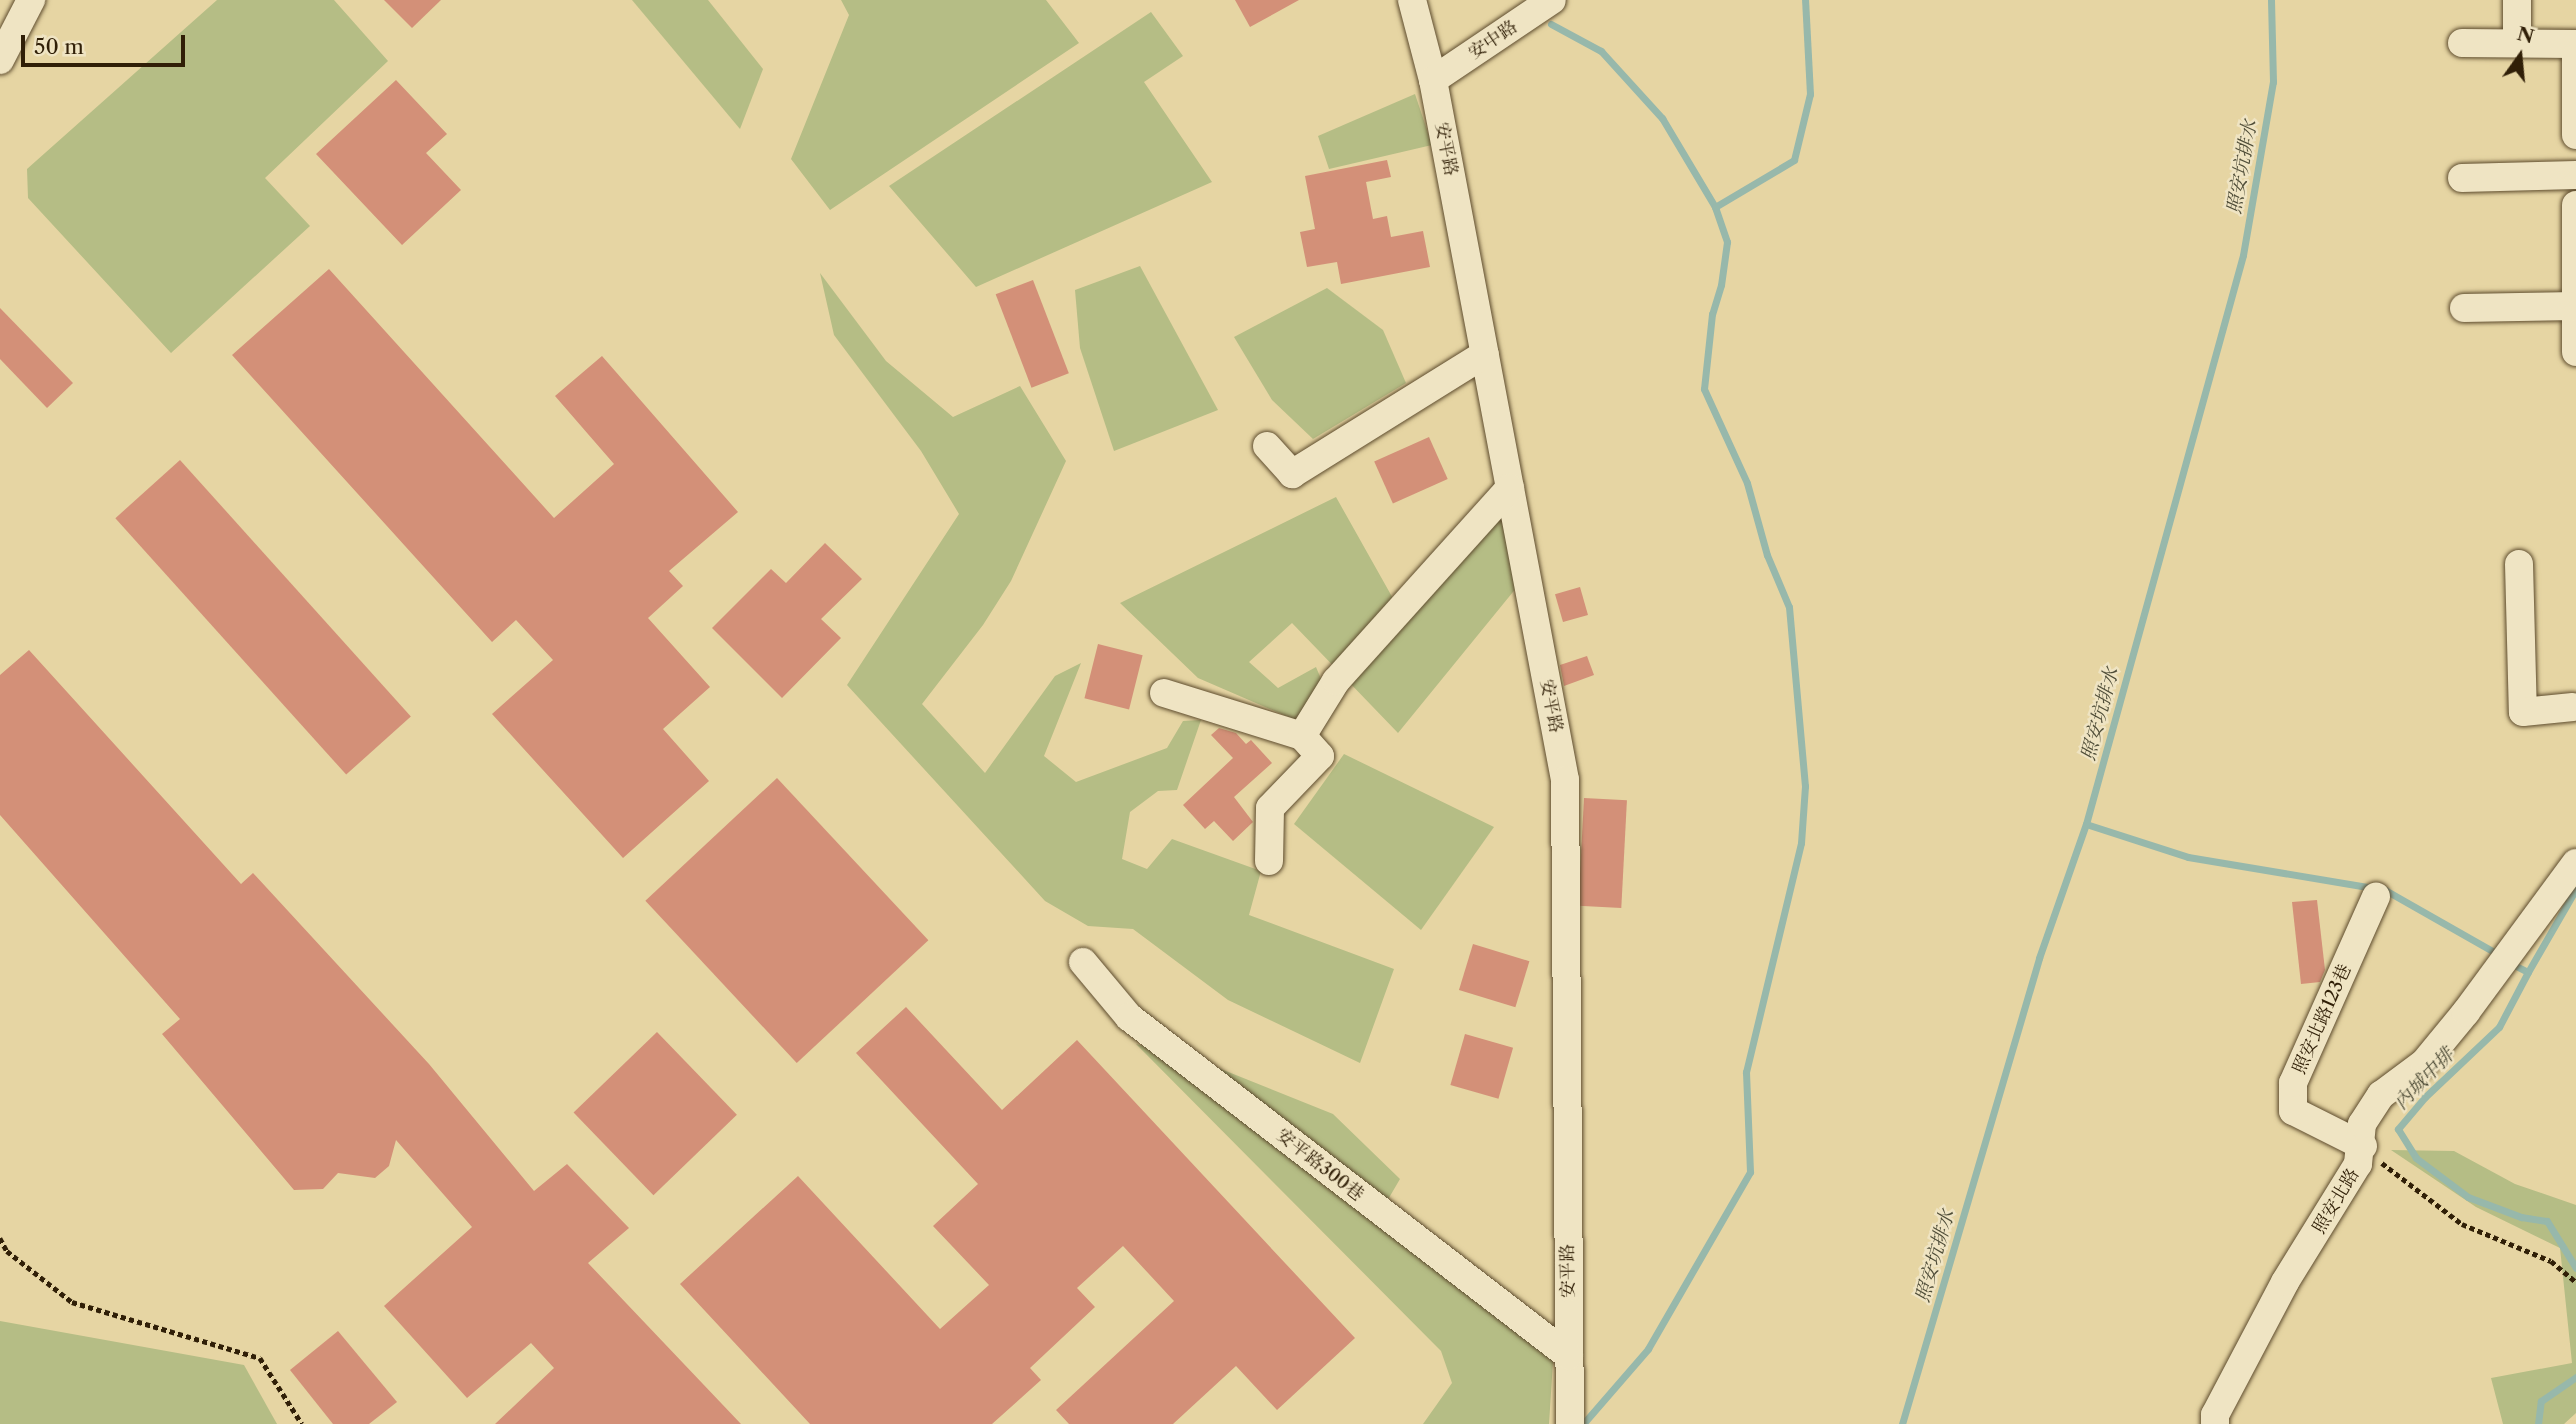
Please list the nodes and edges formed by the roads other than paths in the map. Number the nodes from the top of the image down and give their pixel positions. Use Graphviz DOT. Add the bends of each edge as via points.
graph roads {
  1 [pos="31,0"];
  2 [pos="1412,0"];
  3 [pos="1552,0"];
  4 [pos="2517,0"];
  5 [pos="2517,42"];
  6 [pos="2462,43"];
  7 [pos="2575,44"];
  8 [pos="0,60"];
  9 [pos="1433,80"];
  10 [pos="2576,135"];
  11 [pos="2576,175"];
  12 [pos="2462,178"];
  13 [pos="2576,205"];
  14 [pos="2575,273"];
  15 [pos="2575,306"];
  16 [pos="2464,308"];
  17 [pos="2576,352"];
  18 [pos="1485,354"];
  19 [pos="1268,446"];
  20 [pos="1510,488"];
  21 [pos="2519,564"];
  22 [pos="1164,692"];
  23 [pos="2575,710"];
  24 [pos="1303,736"];
  25 [pos="1269,861"];
  26 [pos="2576,863"];
  27 [pos="2376,897"];
  28 [pos="1083,962"];
  29 [pos="2363,1146"];
  30 [pos="1569,1356"];
  31 [pos="1570,1424"];
  32 [pos="2215,1424"];
  1 -- 8 [label="street"];
  2 -- 9 [label="street, 安平路"];
  3 -- 9 [label="street, 安中路"];
  4 -- 5 [label="street"];
  5 -- 6 [label="street"];
  5 -- 7 [label="street"];
  7 -- 10 [label="street"];
  9 -- 18 [label="street, 安平路"];
  11 -- 12 [label="street"];
  13 -- 14 [label="street"];
  14 -- 15 [label="street"];
  15 -- 16 [label="street"];
  15 -- 17 [label="street"];
  18 -- 19 [label="street" via="1292,474"];
  18 -- 20 [label="street, 安平路"];
  20 -- 24 [label="street" via="1336,681"];
  20 -- 30 [label="street, 安平路" via="1565,780"];
  21 -- 23 [label="street" via="2522,712"];
  22 -- 24 [label="street"];
  24 -- 25 [label="street" via="1320,756 1270,807"];
  26 -- 29 [label="street, 照安北路" via="2424,1063 2381,1095 2362,1124"];
  27 -- 29 [label="street, 照安北路123巷" via="2293,1083 2293,1111"];
  28 -- 30 [label="street, 安平路300巷" via="1129,1017"];
  29 -- 32 [label="street, 照安北路" via="2358,1164 2285,1282"];
  30 -- 31 [label="street, 安平路"];
}
